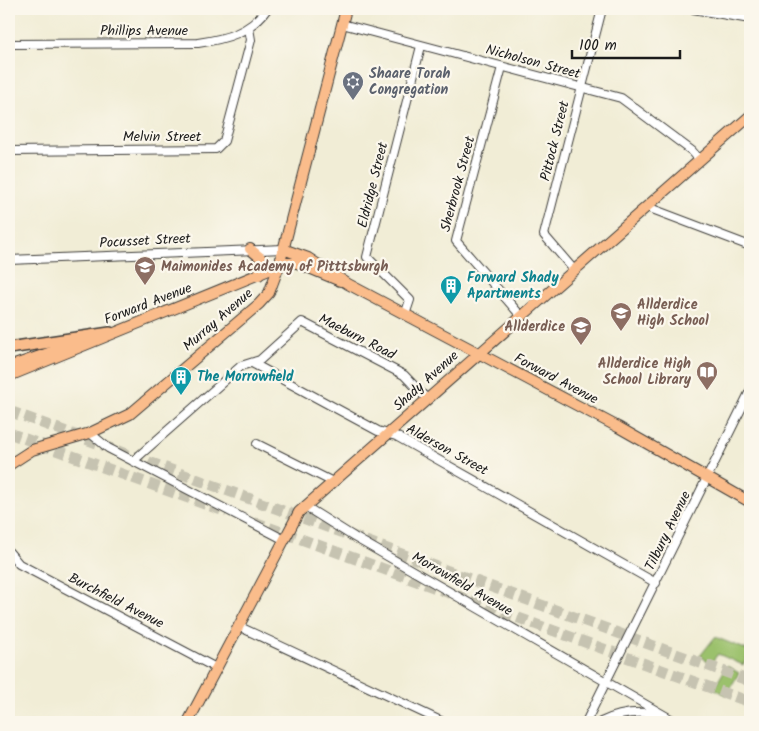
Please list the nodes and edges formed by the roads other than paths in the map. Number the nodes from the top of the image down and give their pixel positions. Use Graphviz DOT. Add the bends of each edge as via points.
graph roads {
  1 [pos="267,9"];
  2 [pos="346,9"];
  3 [pos="602,9"];
  4 [pos="693,9"];
  5 [pos="750,19"];
  6 [pos="342,24"];
  7 [pos="249,28"];
  8 [pos="9,44"];
  9 [pos="422,46"];
  10 [pos="502,67"];
  11 [pos="581,88"];
  12 [pos="750,116"];
  13 [pos="9,150"];
  14 [pos="700,160"];
  15 [pos="646,206"];
  16 [pos="750,246"];
  17 [pos="250,249"];
  18 [pos="283,249"];
  19 [pos="9,260"];
  20 [pos="297,263"];
  21 [pos="279,266"];
  22 [pos="574,270"];
  23 [pos="258,274"];
  24 [pos="348,284"];
  25 [pos="406,315"];
  26 [pos="521,316"];
  27 [pos="110,334"];
  28 [pos="9,348"];
  29 [pos="478,354"];
  30 [pos="252,364"];
  31 [pos="9,367"];
  32 [pos="9,376"];
  33 [pos="750,391"];
  34 [pos="427,399"];
  35 [pos="90,433"];
  36 [pos="388,433"];
  37 [pos="257,444"];
  38 [pos="133,461"];
  39 [pos="9,465"];
  40 [pos="708,478"];
  41 [pos="333,482"];
  42 [pos="750,502"];
  43 [pos="306,505"];
  44 [pos="283,539"];
  45 [pos="9,552"];
  46 [pos="656,583"];
  47 [pos="238,626"];
  48 [pos="216,668"];
  49 [pos="607,681"];
  50 [pos="660,714"];
  51 [pos="188,722"];
  52 [pos="443,722"];
  53 [pos="586,722"];
  54 [pos="601,722"];
  55 [pos="676,722"];
  1 -- 7 [label="street, Phillips Avenue"];
  2 -- 6 [label="main road, Murray Avenue"];
  3 -- 11 [label="street, Pittock Street"];
  4 -- 5 [label="street"];
  6 -- 9 [label="street, Nicholson Street"];
  6 -- 18 [label="main road, Murray Avenue"];
  7 -- 8 [label="street, Phillips Avenue" via="223,39 198,43"];
  7 -- 13 [label="street, Melvin Street" via="252,40 224,141 216,149"];
  9 -- 10 [label="street, Nicholson Street"];
  9 -- 25 [label="street, Eldridge Street" via="367,257 410,300"];
  10 -- 11 [label="street, Nicholson Street"];
  10 -- 26 [label="street, Sherbrook Street" via="456,241"];
  11 -- 14 [label="street, Nicholson Street" via="620,98"];
  11 -- 22 [label="street, Pittock Street" via="544,235"];
  12 -- 14 [label="main road, Shady Avenue"];
  14 -- 15 [label="main road, Shady Avenue"];
  15 -- 16 [label="street"];
  15 -- 22 [label="main road, Shady Avenue"];
  17 -- 18 [label="street, Pocusset Street"];
  17 -- 19 [label="street, Pocusset Street"];
  17 -- 23 [label="main road" via="261,258"];
  18 -- 20 [label="main road, Forward Avenue"];
  18 -- 21 [label="main road, Murray Avenue"];
  18 -- 24 [label="main road, Forward Avenue" via="332,271"];
  20 -- 21 [label="main road, Forward Avenue"];
  20 -- 24 [label="main road, Forward Avenue"];
  21 -- 23 [label="main road, Forward Avenue"];
  21 -- 35 [label="main road, Murray Avenue" via="269,293 259,304 130,414"];
  22 -- 26 [label="main road, Shady Avenue"];
  23 -- 27 [label="main road, Forward Avenue"];
  24 -- 25 [label="main road, Forward Avenue"];
  25 -- 29 [label="main road, Forward Avenue"];
  26 -- 29 [label="main road, Shady Avenue"];
  27 -- 28 [label="highway"];
  27 -- 31 [label="main road" via="56,348"];
  27 -- 32 [label="main road, Forward Avenue"];
  29 -- 34 [label="main road, Shady Avenue"];
  29 -- 40 [label="main road, Forward Avenue"];
  30 -- 34 [label="street, Maeburn Road" via="302,322 404,375"];
  30 -- 36 [label="street, Alderson Street" via="378,431"];
  30 -- 38 [label="street" via="241,366"];
  33 -- 40 [label="street, Tilbury Avenue"];
  34 -- 36 [label="main road, Shady Avenue"];
  35 -- 38 [label="street" via="99,443"];
  35 -- 39 [label="main road, Murray Avenue" via="39,447"];
  36 -- 41 [label="main road, Shady Avenue"];
  36 -- 46 [label="street, Alderson Street"];
  37 -- 41 [label="street"];
  38 -- 44 [label="street"];
  40 -- 42 [label="main road, Forward Avenue"];
  40 -- 46 [label="street, Tilbury Avenue"];
  41 -- 43 [label="main road, Shady Avenue"];
  43 -- 44 [label="main road, Shady Avenue"];
  43 -- 49 [label="street, Morrowfield Avenue" via="363,542"];
  44 -- 47 [label="main road, Shady Avenue"];
  45 -- 48 [label="street, Burchfield Avenue" via="19,564"];
  46 -- 49 [label="street, Tilbury Avenue"];
  47 -- 48 [label="main road, Shady Avenue"];
  47 -- 52 [label="street"];
  48 -- 51 [label="main road, Shady Avenue"];
  49 -- 50 [label="street, Morrowfield Avenue"];
  49 -- 53 [label="street, Tilbury Avenue"];
  50 -- 54 [label="street" via="634,712"];
  50 -- 55 [label="street, Morrowfield Avenue"];
}
